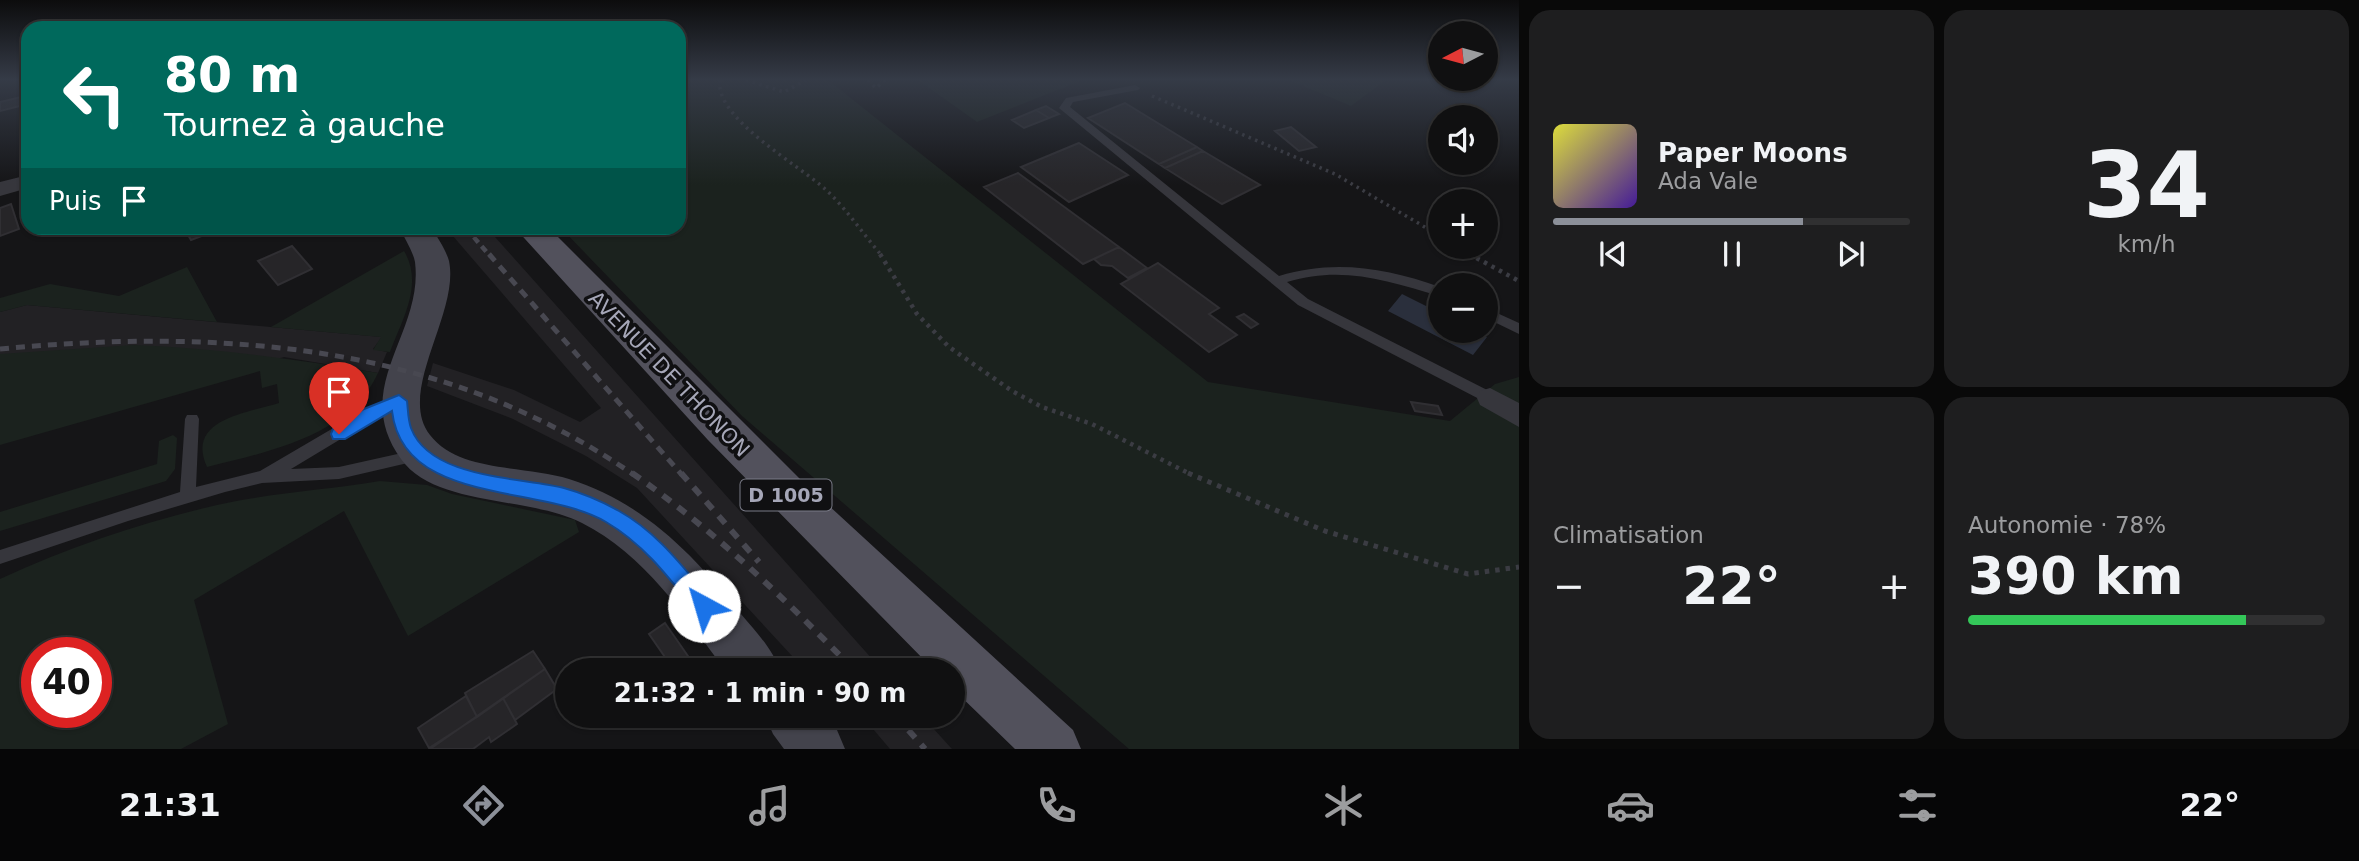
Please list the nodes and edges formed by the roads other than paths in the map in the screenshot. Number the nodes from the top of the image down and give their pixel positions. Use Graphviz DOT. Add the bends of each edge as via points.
graph roads {
  1 [pos="1073,115"];
  2 [pos="21,183"];
  3 [pos="0,189"];
  4 [pos="421,235"];
  5 [pos="538,235"];
  6 [pos="1276,281"];
  7 [pos="1428,288"];
  8 [pos="1498,319"];
  9 [pos="1519,329"];
  10 [pos="403,385"];
  11 [pos="1490,398"];
  12 [pos="1519,416"];
  13 [pos="192,419"];
  14 [pos="421,454"];
  15 [pos="262,477"];
  16 [pos="188,496"];
  17 [pos="0,557"];
  18 [pos="745,658"];
  19 [pos="801,728"];
  20 [pos="818,749"];
  21 [pos="1054,749"];
  1 -- 6 [label="lane"];
  2 -- 3 [label="street"];
  4 -- 10 [label="street" via="431,251 435,274"];
  5 -- 21 [label="main road, AVENUE DE THONON / D 1005" via="782,492"];
  6 -- 7 [label="lane" via="1313,271 1359,271"];
  6 -- 11 [label="lane" via="1314,309"];
  8 -- 9 [label="lane"];
  10 -- 14 [label="street" via="402,430"];
  10 -- 15 [label="lane" via="370,414"];
  11 -- 12 [label="street"];
  13 -- 16 [label="lane"];
  14 -- 15 [label="lane" via="339,473"];
  14 -- 18 [label="street" via="452,474 566,496 612,516 667,562"];
  15 -- 16 [label="lane"];
  16 -- 17 [label="lane"];
  19 -- 20 [label="street"];
}
